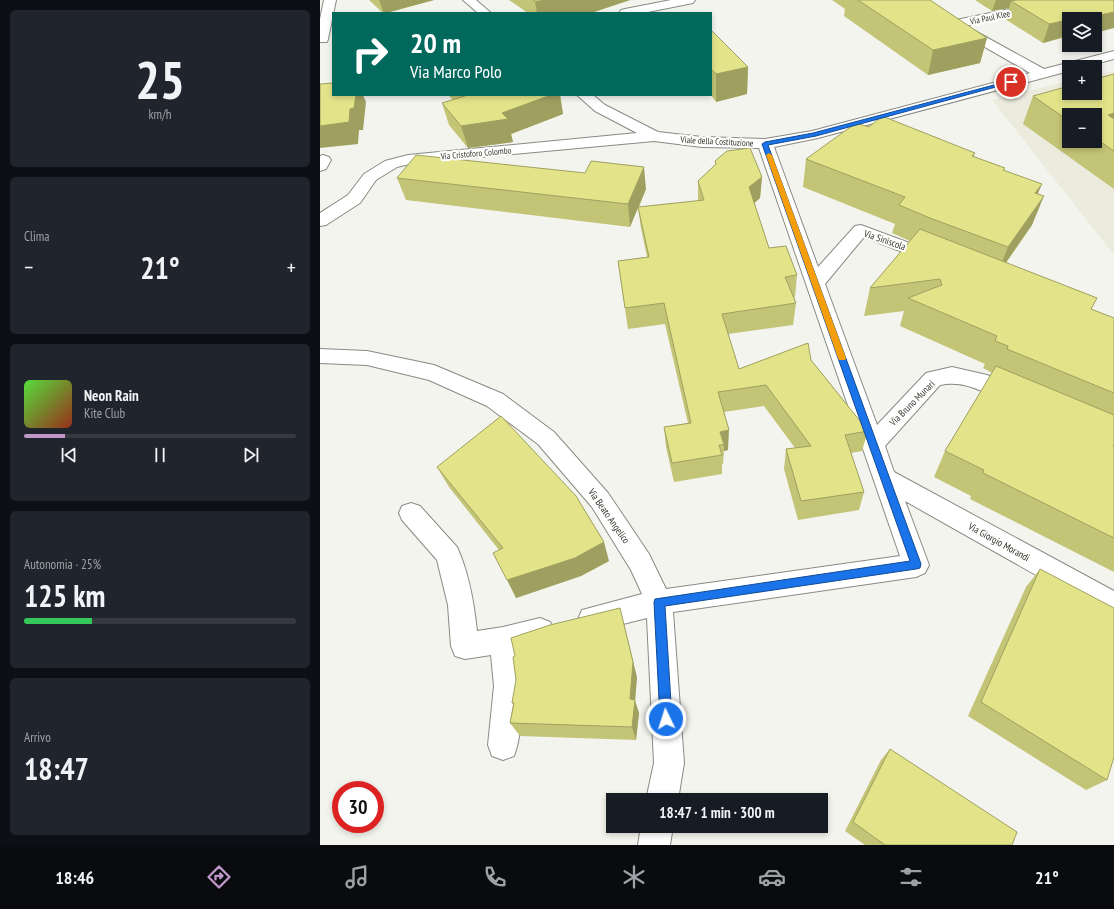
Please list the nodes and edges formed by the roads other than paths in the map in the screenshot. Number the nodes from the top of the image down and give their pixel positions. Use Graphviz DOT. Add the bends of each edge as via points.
graph roads {
  1 [pos="330,0"];
  2 [pos="469,0"];
  3 [pos="690,0"];
  4 [pos="912,0"];
  5 [pos="1071,0"];
  6 [pos="484,12"];
  7 [pos="630,12"];
  8 [pos="956,24"];
  9 [pos="325,38"];
  10 [pos="1114,55"];
  11 [pos="1042,74"];
  12 [pos="585,96"];
  13 [pos="654,136"];
  14 [pos="765,144"];
  15 [pos="320,221"];
  16 [pos="951,265"];
  17 [pos="815,283"];
  18 [pos="320,356"];
  19 [pos="1029,403"];
  20 [pos="873,444"];
  21 [pos="885,478"];
  22 [pos="411,513"];
  23 [pos="659,602"];
  24 [pos="1114,605"];
  25 [pos="503,640"];
  26 [pos="503,745"];
  27 [pos="663,793"];
  28 [pos="656,833"];
  29 [pos="654,845"];
  1 -- 9 [label="street"];
  2 -- 6 [label="street"];
  3 -- 7 [label="street"];
  4 -- 8 [label="street, Via Paul Klee"];
  5 -- 8 [label="street, Via Paul Klee"];
  8 -- 11 [label="street, Via Paul Klee"];
  10 -- 11 [label="street, Viale della Costituzione"];
  11 -- 14 [label="street, Viale della Costituzione" via="813,135"];
  12 -- 13 [label="street, Viale della Costituzione" via="600,108"];
  13 -- 14 [label="street, Viale della Costituzione" via="702,142"];
  13 -- 15 [label="street, Via Cristoforo Colombo" via="414,158 391,164 370,177 354,200"];
  14 -- 17 [label="street"];
  16 -- 17 [label="street, Via Siniscola" via="861,230"];
  17 -- 20 [label="street"];
  18 -- 23 [label="street, Via Beato Angelico" via="367,358 434,373 495,400 546,438 600,500 640,562"];
  19 -- 20 [label="street, Via Bruno Munari" via="980,381 952,375 933,379"];
  20 -- 21 [label="street"];
  21 -- 23 [label="street" via="916,564"];
  21 -- 24 [label="street, Via Giorgio Morandi"];
  22 -- 25 [label="street" via="448,555 461,605 465,646"];
  23 -- 25 [label="street"];
  23 -- 27 [label="street, Via Beato Angelico" via="669,763"];
  25 -- 26 [label="street" via="508,686"];
  28 -- 29 [label="street"];
}
